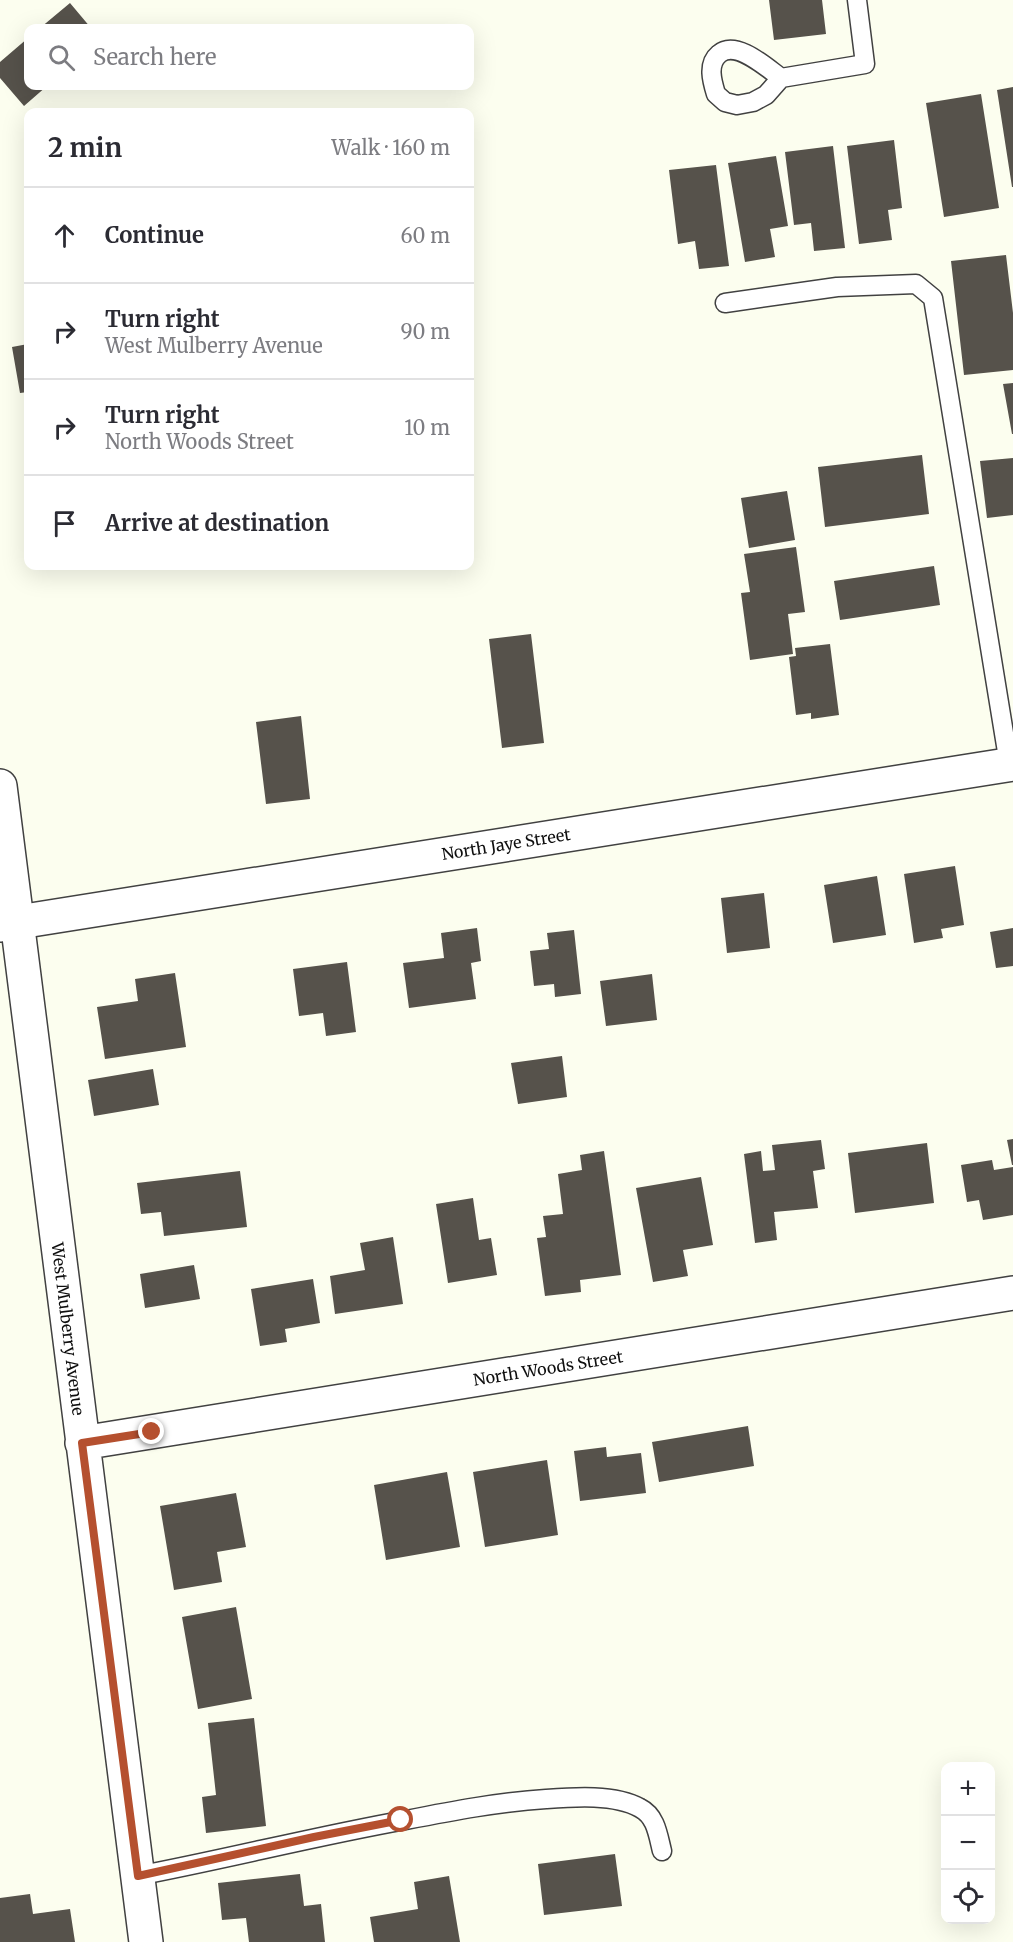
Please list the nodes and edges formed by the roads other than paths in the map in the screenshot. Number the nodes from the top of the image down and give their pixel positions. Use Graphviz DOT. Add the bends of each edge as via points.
graph roads {
  1 [pos="857,0"];
  2 [pos="781,78"];
  3 [pos="725,303"];
  4 [pos="1011,764"];
  5 [pos="0,786"];
  6 [pos="8,923"];
  7 [pos="1013,1293"];
  8 [pos="82,1443"];
  9 [pos="662,1851"];
  10 [pos="138,1876"];
  11 [pos="146,1942"];
  1 -- 2 [label="lane" via="865,64"];
  3 -- 4 [label="lane" via="837,287 916,284 933,298"];
  4 -- 6 [label="street, North Jaye Street"];
  5 -- 6 [label="street, West Mulberry Avenue"];
  6 -- 8 [label="street, West Mulberry Avenue"];
  7 -- 8 [label="street, North Woods Street"];
  8 -- 10 [label="street, West Mulberry Avenue"];
  9 -- 10 [label="lane" via="654,1820 641,1808 609,1799 566,1798 508,1802 423,1816"];
  10 -- 11 [label="street, West Mulberry Avenue"];
}
